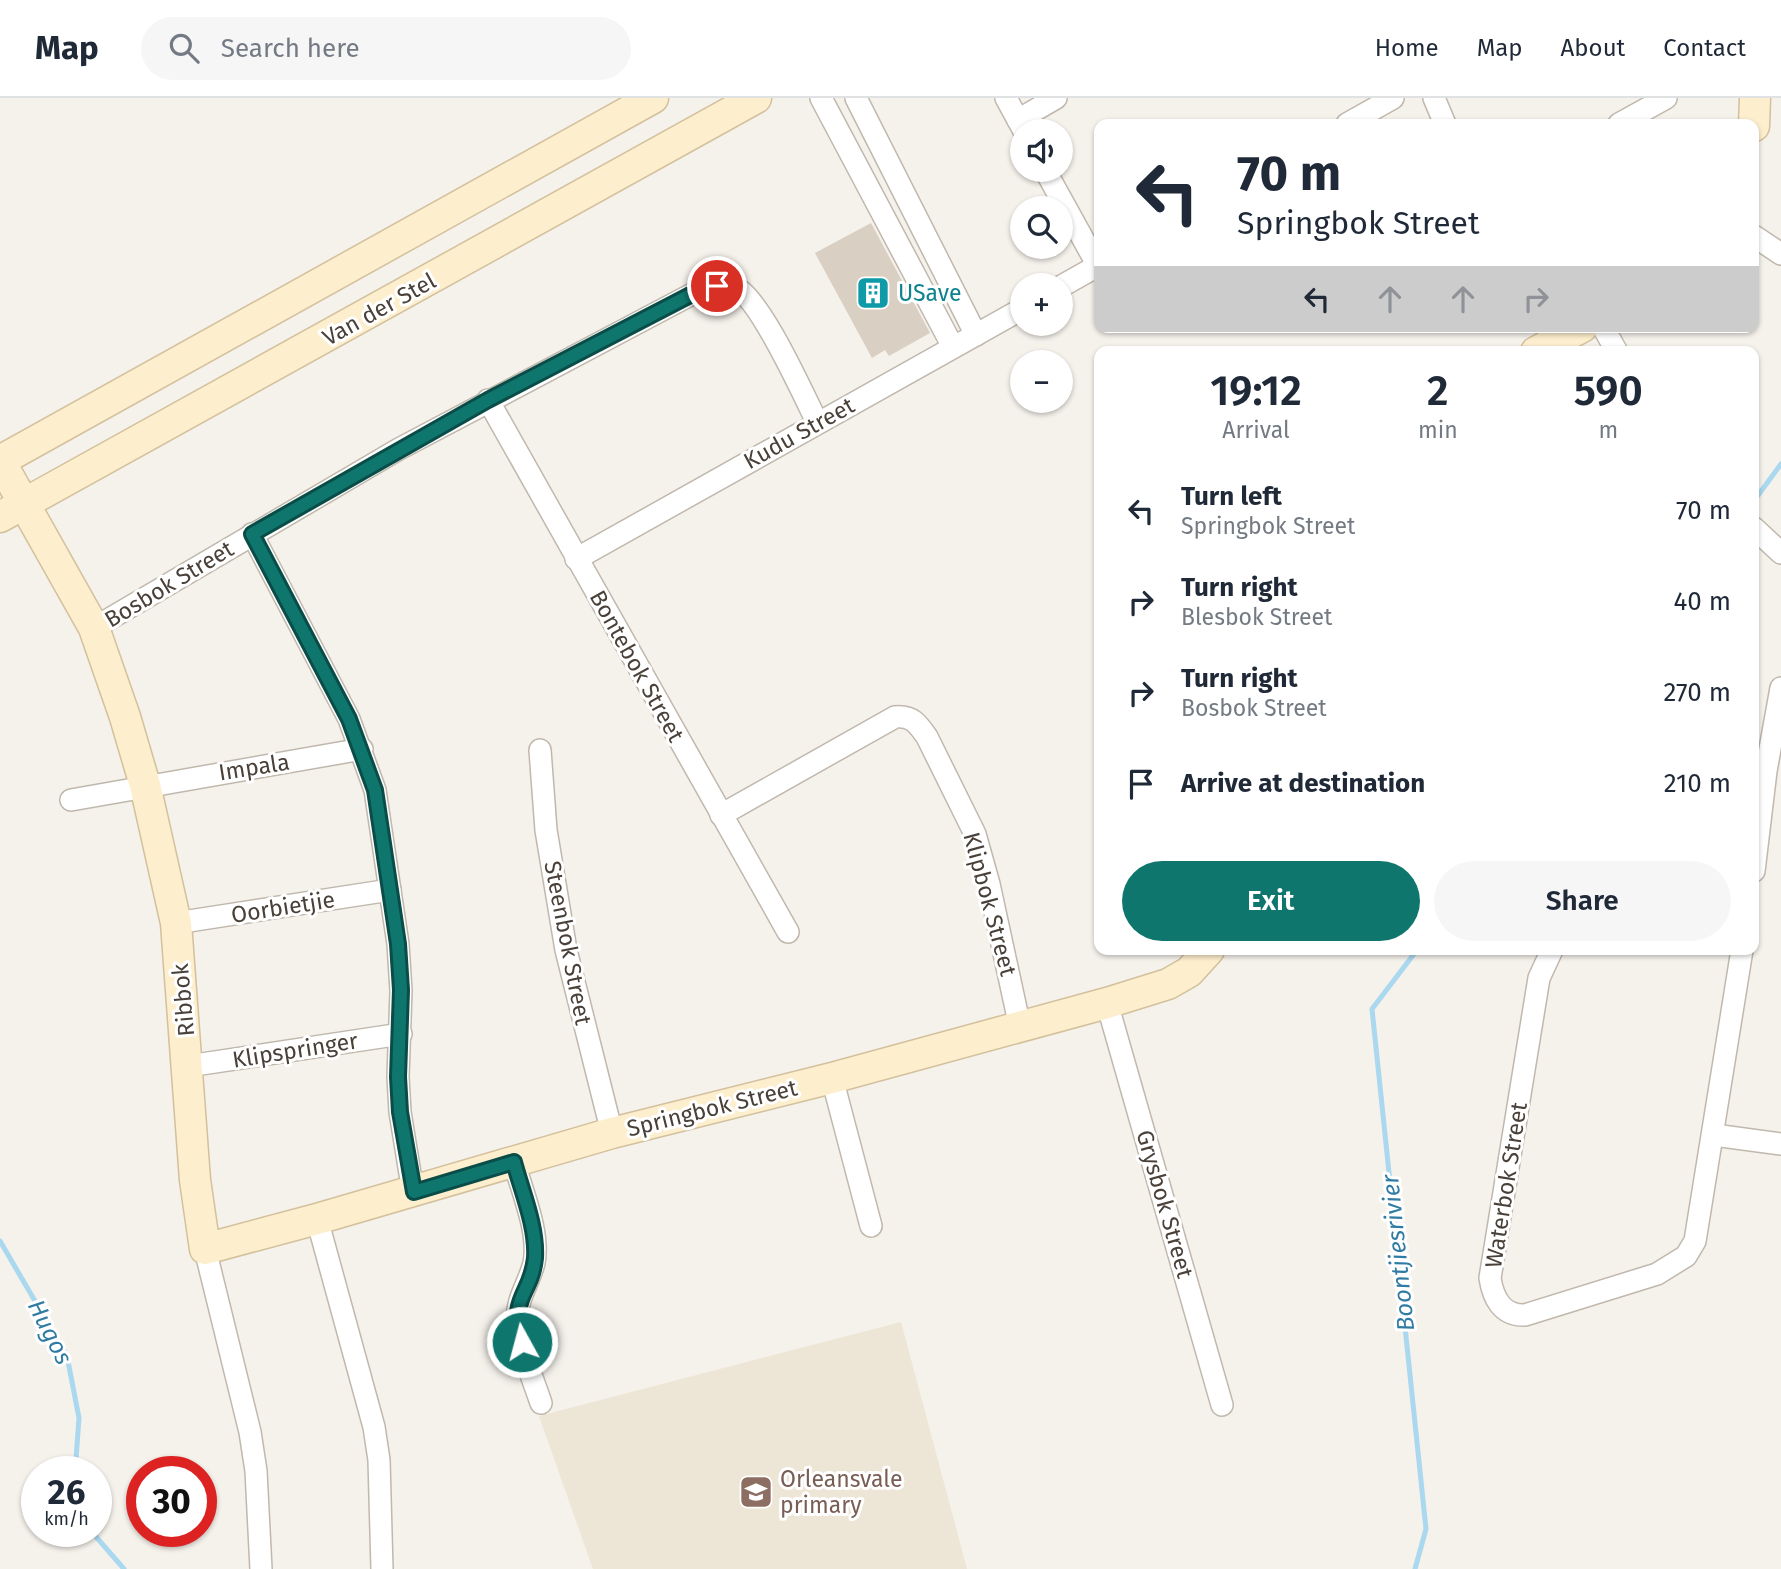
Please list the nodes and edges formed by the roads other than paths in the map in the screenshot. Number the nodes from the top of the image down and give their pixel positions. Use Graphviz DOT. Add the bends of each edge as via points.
graph roads {
  1 [pos="653,98"];
  2 [pos="757,98"];
  3 [pos="821,98"];
  4 [pos="856,98"];
  5 [pos="1006,98"];
  6 [pos="1056,98"];
  7 [pos="1393,98"];
  8 [pos="1434,98"];
  9 [pos="1666,98"];
  10 [pos="1755,98"];
  11 [pos="1017,119"];
  12 [pos="1030,119"];
  13 [pos="1356,119"];
  14 [pos="1443,119"];
  15 [pos="1628,119"];
  16 [pos="1754,119"];
  17 [pos="1052,182"];
  18 [pos="1759,239"];
  19 [pos="1781,254"];
  20 [pos="1094,257"];
  21 [pos="1094,269"];
  22 [pos="1073,280"];
  23 [pos="1010,316"];
  24 [pos="1565,333"];
  25 [pos="976,335"];
  26 [pos="1546,340"];
  27 [pos="953,347"];
  28 [pos="488,400"];
  29 [pos="817,422"];
  30 [pos="0,461"];
  31 [pos="12,510"];
  32 [pos="1759,533"];
  33 [pos="252,534"];
  34 [pos="1781,553"];
  35 [pos="576,559"];
  36 [pos="94,628"];
  37 [pos="1781,688"];
  38 [pos="362,749"];
  39 [pos="540,750"];
  40 [pos="1760,770"];
  41 [pos="145,785"];
  42 [pos="71,800"];
  43 [pos="721,816"];
  44 [pos="390,890"];
  45 [pos="176,923"];
  46 [pos="788,932"];
  47 [pos="1204,955"];
  48 [pos="1550,955"];
  49 [pos="1741,955"];
  50 [pos="1107,1003"];
  51 [pos="1020,1027"];
  52 [pos="401,1034"];
  53 [pos="188,1066"];
  54 [pos="832,1078"];
  55 [pos="612,1133"];
  56 [pos="1714,1135"];
  57 [pos="1781,1144"];
  58 [pos="514,1162"];
  59 [pos="414,1192"];
  60 [pos="317,1219"];
  61 [pos="871,1226"];
  62 [pos="205,1249"];
  63 [pos="541,1403"];
  64 [pos="1222,1405"];
  65 [pos="261,1569"];
  66 [pos="382,1569"];
  1 -- 30 [label="street"];
  2 -- 31 [label="street, Van der Stel"];
  3 -- 27 [label="street"];
  4 -- 25 [label="street"];
  5 -- 11 [label="street"];
  6 -- 12 [label="street"];
  7 -- 13 [label="street"];
  8 -- 14 [label="street"];
  9 -- 15 [label="street"];
  10 -- 16 [label="street"];
  17 -- 20 [label="street"];
  18 -- 19 [label="street"];
  21 -- 22 [label="street"];
  23 -- 25 [label="street, Kudu Street"];
  24 -- 26 [label="street"];
  25 -- 27 [label="street, Kudu Street"];
  27 -- 29 [label="street, Kudu Street"];
  28 -- 29 [label="street, Bosbok Street" via="696,292 717,286 736,288 753,304"];
  28 -- 33 [label="street, Bosbok Street"];
  28 -- 35 [label="street, Bontebok Street"];
  29 -- 35 [label="street, Kudu Street"];
  30 -- 31 [label="street, Ribbok"];
  31 -- 36 [label="street, Ribbok"];
  32 -- 34 [label="street"];
  33 -- 36 [label="street, Bosbok Street"];
  33 -- 38 [label="street"];
  35 -- 43 [label="street, Bontebok Street"];
  36 -- 41 [label="street, Ribbok"];
  37 -- 40 [label="street"];
  38 -- 41 [label="street, Impala"];
  38 -- 44 [label="street" via="375,790"];
  39 -- 55 [label="street, Steenbok Street" via="546,830 566,950"];
  41 -- 42 [label="street, Impala"];
  41 -- 45 [label="street, Ribbok"];
  43 -- 46 [label="street, Bontebok Street"];
  43 -- 51 [label="street, Klipbok Street" via="895,717 906,716 917,723 975,834"];
  44 -- 45 [label="street, Oorbietjie"];
  44 -- 52 [label="street" via="398,944"];
  45 -- 53 [label="street, Ribbok"];
  47 -- 50 [label="street, Springbok Street" via="1189,972 1168,984"];
  48 -- 56 [label="street, Waterbok Street" via="1539,978 1490,1278 1497,1302 1515,1315 1525,1315 1657,1273 1686,1256 1695,1241"];
  49 -- 56 [label="street, Waterbok Street"];
  50 -- 51 [label="street, Springbok Street"];
  50 -- 64 [label="street, Grysbok Street"];
  51 -- 54 [label="street, Springbok Street"];
  52 -- 53 [label="street, Klipspringer"];
  52 -- 59 [label="street" via="400,1112"];
  53 -- 62 [label="street, Ribbok" via="195,1180"];
  54 -- 55 [label="street, Springbok Street"];
  54 -- 61 [label="street"];
  55 -- 58 [label="street, Springbok Street"];
  56 -- 57 [label="street"];
  58 -- 59 [label="street, Springbok Street"];
  58 -- 63 [label="street" via="534,1236 535,1259 519,1298 516,1322"];
  59 -- 60 [label="street, Springbok Street"];
  60 -- 62 [label="street, Springbok Street"];
  60 -- 66 [label="street" via="374,1427"];
  62 -- 65 [label="street, Ribbok" via="250,1432"];
}
